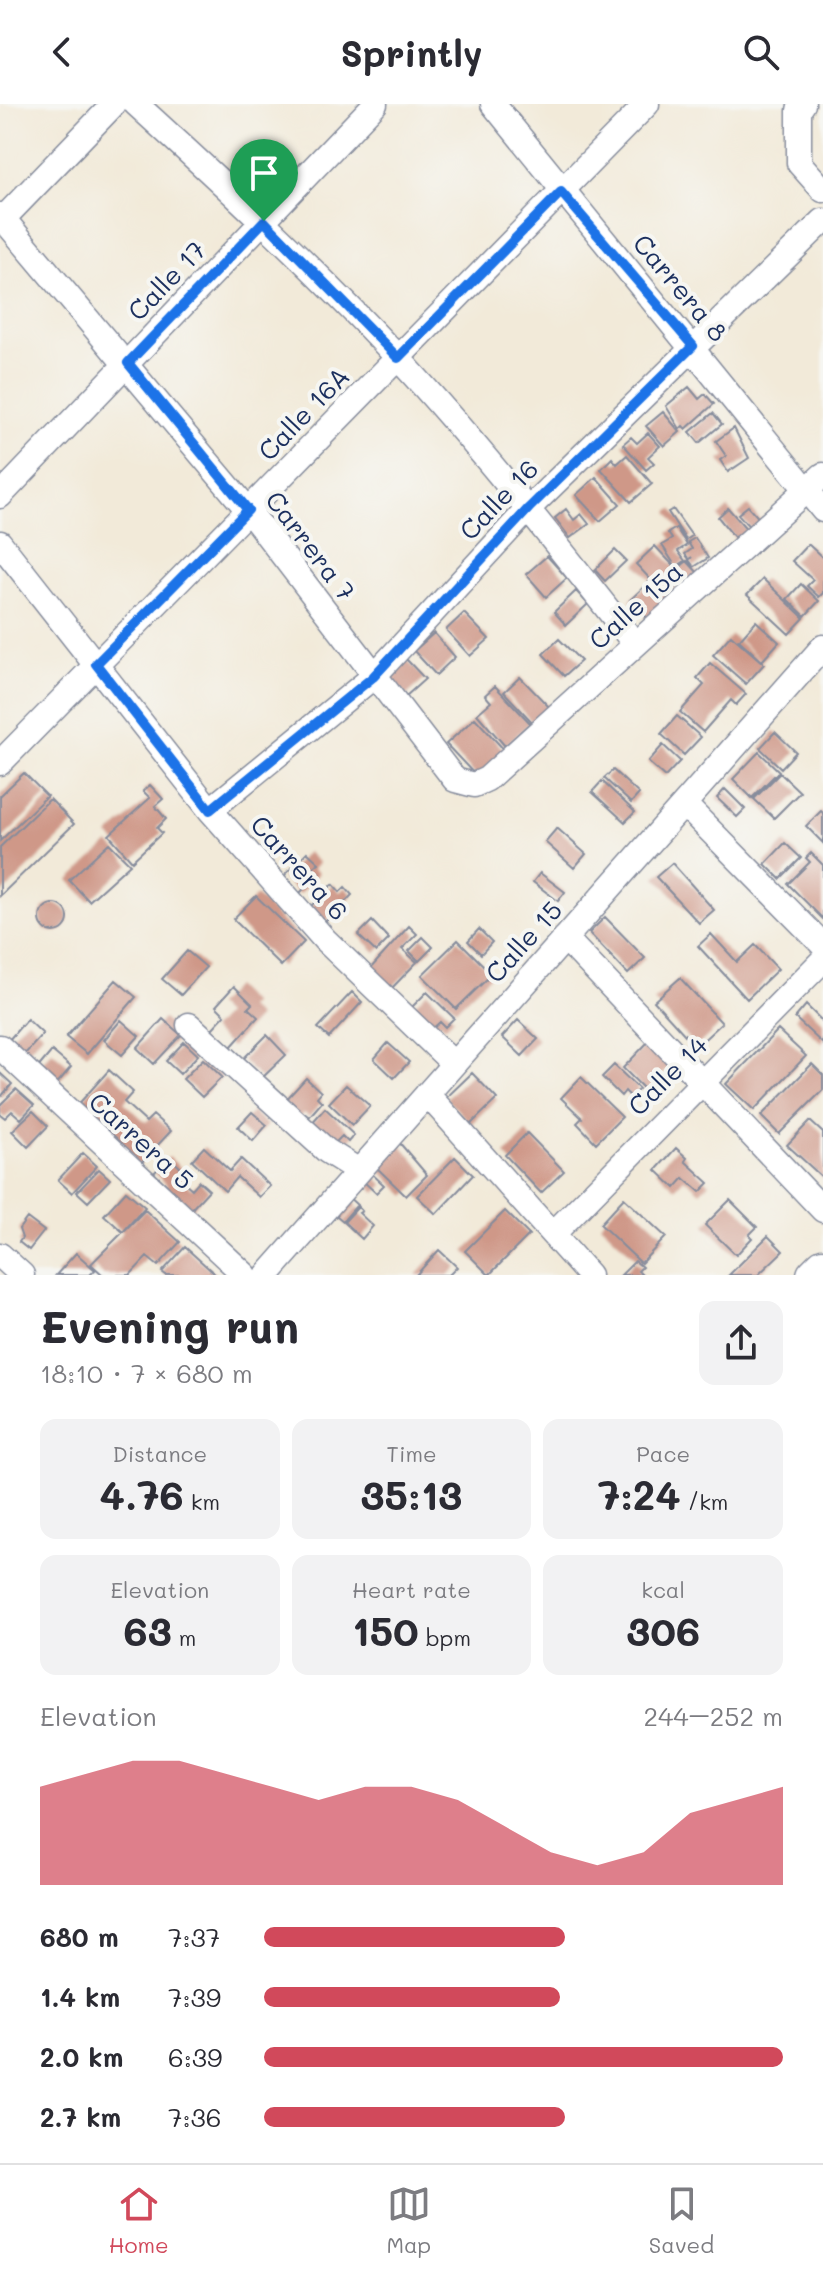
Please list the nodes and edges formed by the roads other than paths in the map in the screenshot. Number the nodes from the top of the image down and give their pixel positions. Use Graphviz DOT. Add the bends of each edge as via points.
graph roads {
  1 [pos="114,104"];
  2 [pos="136,104"];
  3 [pos="375,104"];
  4 [pos="493,104"];
  5 [pos="647,104"];
  6 [pos="803,104"];
  7 [pos="823,190"];
  8 [pos="561,192"];
  9 [pos="1,218"];
  10 [pos="264,221"];
  11 [pos="823,221"];
  12 [pos="693,346"];
  13 [pos="398,358"];
  14 [pos="128,363"];
  15 [pos="816,482"];
  16 [pos="0,496"];
  17 [pos="529,508"];
  18 [pos="248,510"];
  19 [pos="823,510"];
  20 [pos="0,543"];
  21 [pos="635,644"];
  22 [pos="823,647"];
  23 [pos="96,664"];
  24 [pos="373,677"];
  25 [pos="0,763"];
  26 [pos="487,779"];
  27 [pos="684,804"];
  28 [pos="210,810"];
  29 [pos="565,938"];
  30 [pos="823,945"];
  31 [pos="823,960"];
  32 [pos="189,1025"];
  33 [pos="0,1047"];
  34 [pos="454,1064"];
  35 [pos="704,1080"];
  36 [pos="427,1094"];
  37 [pos="359,1171"];
  38 [pos="823,1210"];
  39 [pos="554,1233"];
  40 [pos="0,1255"];
  41 [pos="823,1266"];
  42 [pos="22,1275"];
  43 [pos="245,1275"];
  44 [pos="267,1275"];
  45 [pos="589,1275"];
  46 [pos="814,1275"];
  1 -- 9 [label="street"];
  2 -- 10 [label="street"];
  3 -- 10 [label="street, Calle 17"];
  4 -- 8 [label="street, Carrera 8"];
  5 -- 8 [label="street, Calle 16A"];
  6 -- 7 [label="street" via="799,163"];
  8 -- 12 [label="street, Carrera 8"];
  8 -- 13 [label="street, Calle 16A"];
  9 -- 14 [label="street, Carrera 7"];
  10 -- 13 [label="street"];
  10 -- 14 [label="street, Calle 17"];
  11 -- 12 [label="street, Calle 16"];
  12 -- 15 [label="street, Carrera 8"];
  12 -- 17 [label="street, Calle 16"];
  13 -- 17 [label="street"];
  13 -- 18 [label="street, Calle 16A"];
  14 -- 16 [label="street, Calle 17"];
  14 -- 18 [label="street, Carrera 7"];
  15 -- 19 [label="street, Carrera 8"];
  15 -- 21 [label="street, Calle 15a"];
  17 -- 21 [label="street"];
  17 -- 24 [label="street, Calle 16"];
  18 -- 23 [label="street, Calle 16A"];
  18 -- 24 [label="street, Carrera 7"];
  20 -- 23 [label="street, Carrera 6"];
  21 -- 26 [label="street, Calle 15a"];
  22 -- 27 [label="street, Calle 15"];
  23 -- 25 [label="street, Calle 16A"];
  23 -- 28 [label="street, Carrera 6"];
  24 -- 26 [label="street, Carrera 7" via="455,780 474,785"];
  24 -- 28 [label="street, Calle 16"];
  27 -- 29 [label="street, Calle 15"];
  27 -- 30 [label="street"];
  28 -- 34 [label="street, Carrera 6" via="325,940"];
  29 -- 34 [label="street, Calle 15"];
  29 -- 35 [label="street"];
  31 -- 35 [label="street, Calle 14"];
  32 -- 37 [label="street" via="327,1151"];
  33 -- 43 [label="street, Carrera 5"];
  34 -- 36 [label="street, Calle 15"];
  35 -- 38 [label="street"];
  35 -- 39 [label="street, Calle 14"];
  36 -- 37 [label="street, Calle 15"];
  36 -- 39 [label="street"];
  37 -- 44 [label="street, Calle 15"];
  39 -- 45 [label="street"];
  40 -- 42 [label="street"];
  41 -- 46 [label="highway"];
}
